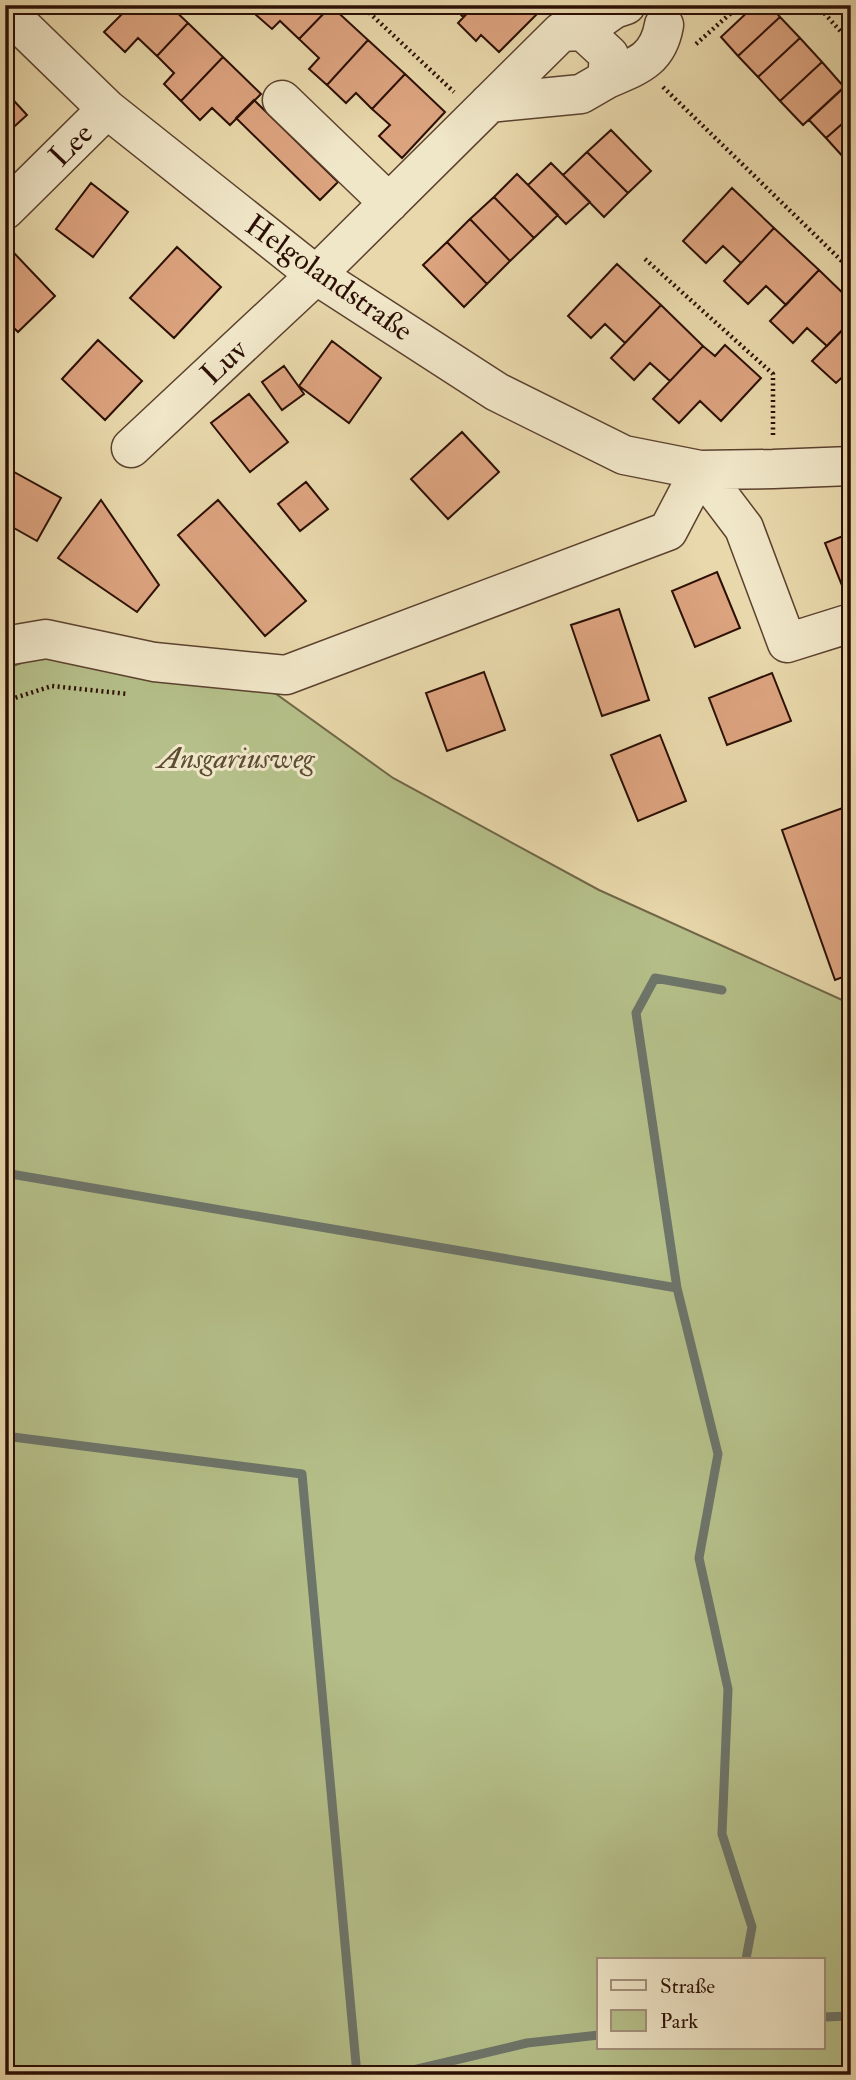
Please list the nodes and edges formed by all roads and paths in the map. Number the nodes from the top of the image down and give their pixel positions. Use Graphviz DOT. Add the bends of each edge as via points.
graph roads {
  1 [pos="361,5"];
  2 [pos="626,5"];
  3 [pos="817,5"];
  4 [pos="5,10"];
  5 [pos="664,25"];
  6 [pos="583,31"];
  7 [pos="851,43"];
  8 [pos="624,72"];
  9 [pos="282,100"];
  10 [pos="107,109"];
  11 [pos="483,109"];
  12 [pos="389,203"];
  13 [pos="5,210"];
  14 [pos="645,259"];
  15 [pos="851,270"];
  16 [pos="316,275"];
  17 [pos="131,448"];
  18 [pos="851,466"];
  19 [pos="700,470"];
  20 [pos="773,470"];
  21 [pos="851,623"];
  22 [pos="5,646"];
  1 -- 11 [label="path"];
  2 -- 6 [label="street, Luv"];
  3 -- 7 [label="path"];
  4 -- 10 [label="street, Helgolandstraße"];
  5 -- 8 [label="street" via="661,42"];
  6 -- 8 [label="street"];
  6 -- 11 [label="street, Luv" via="561,32"];
  8 -- 11 [label="street" via="582,94"];
  8 -- 15 [label="path"];
  9 -- 12 [label="street"];
  10 -- 13 [label="street, Lee"];
  10 -- 16 [label="street, Helgolandstraße"];
  11 -- 12 [label="street, Luv"];
  12 -- 16 [label="street, Luv"];
  14 -- 20 [label="path" via="773,373"];
  16 -- 17 [label="street, Luv"];
  16 -- 19 [label="street, Helgolandstraße" via="497,392 624,455"];
  18 -- 20 [label="street"];
  19 -- 20 [label="street"];
  19 -- 21 [label="street" via="744,528 787,643"];
  19 -- 22 [label="street" via="668,531 286,676 154,662 46,639"];
}
